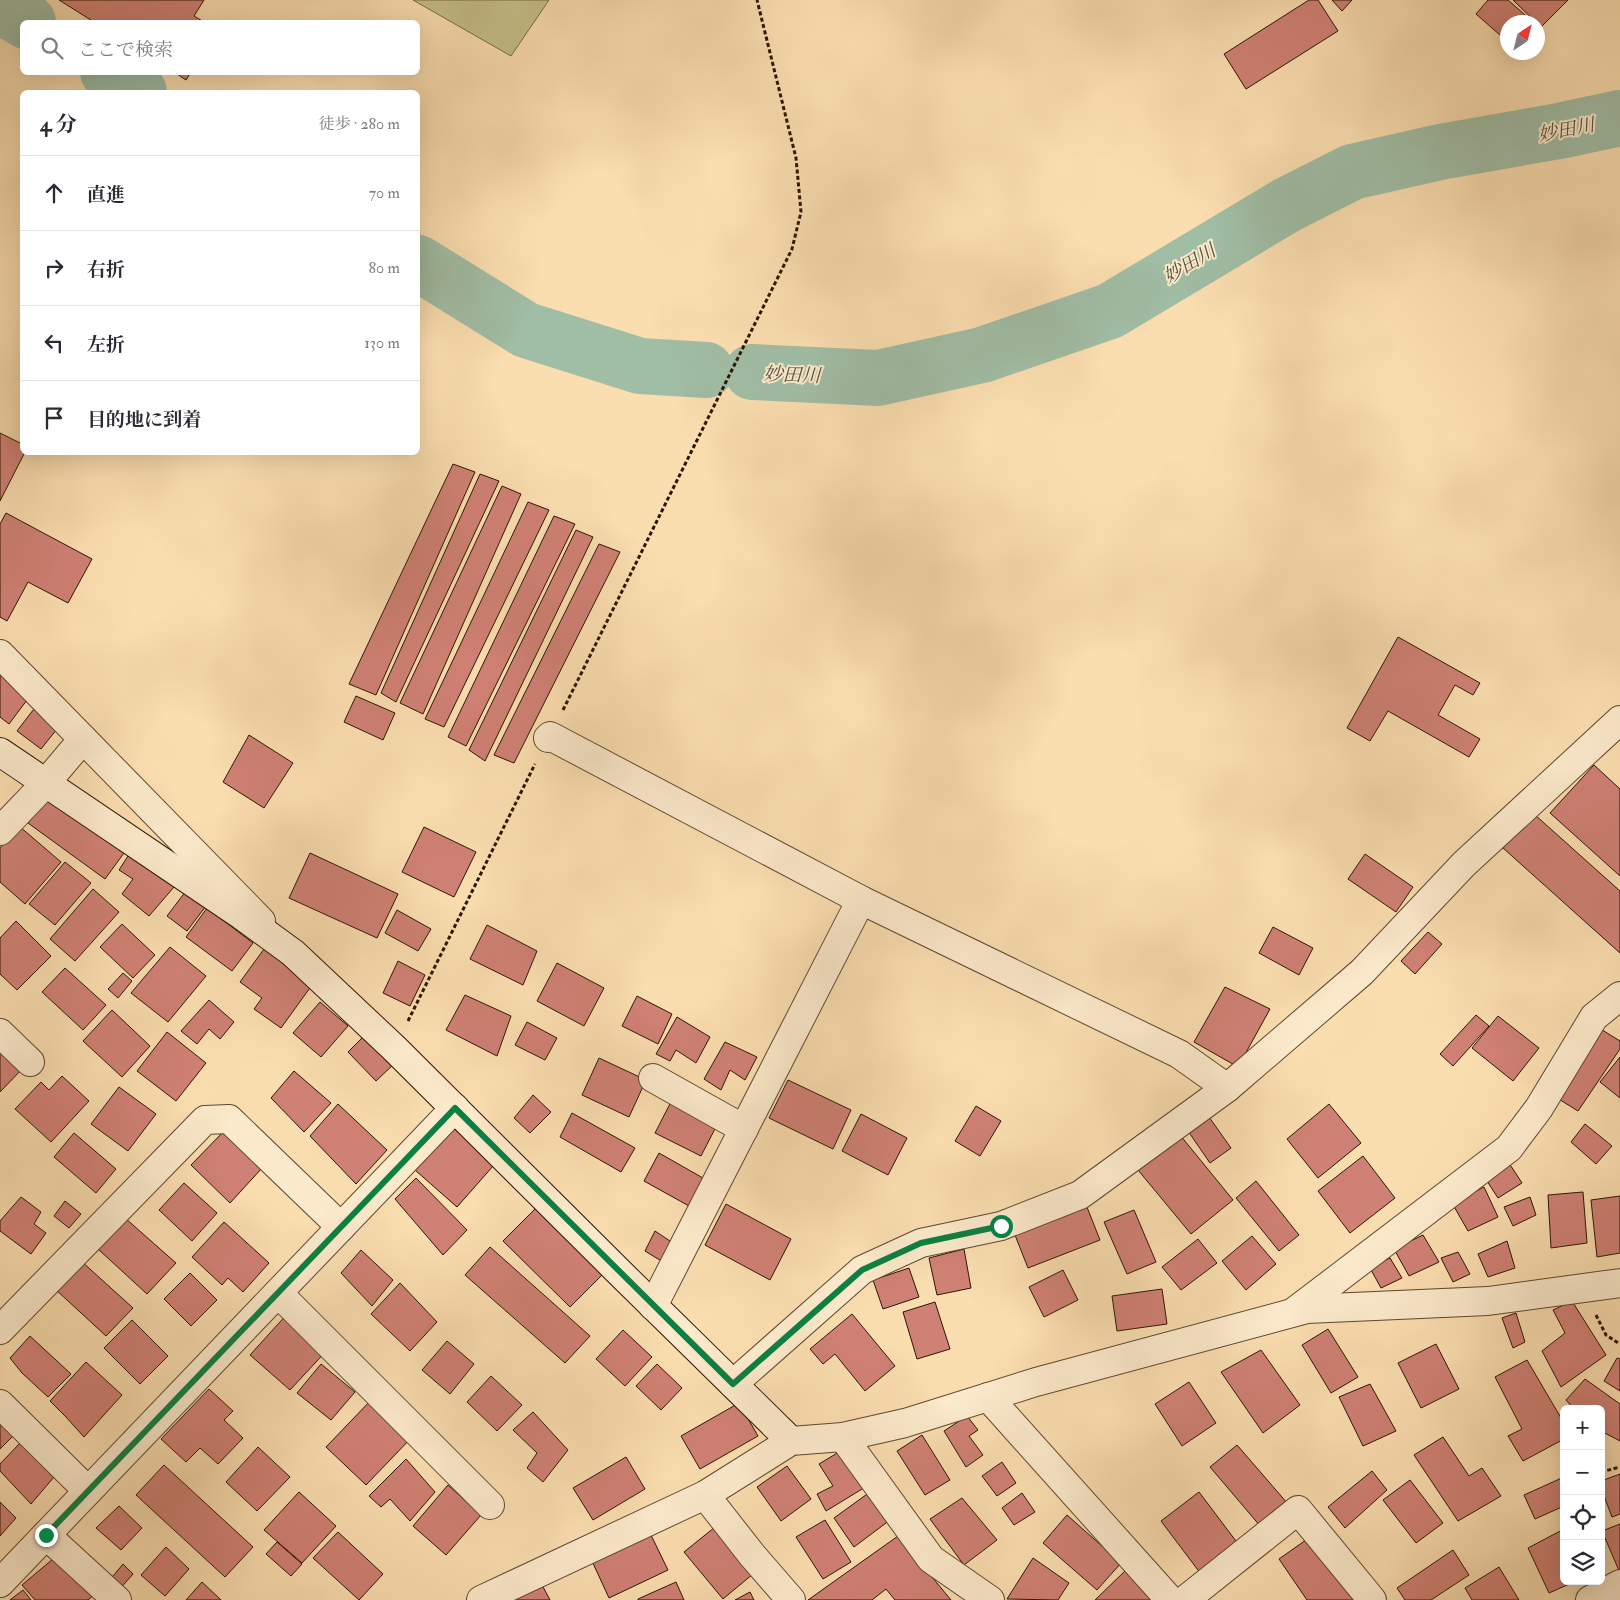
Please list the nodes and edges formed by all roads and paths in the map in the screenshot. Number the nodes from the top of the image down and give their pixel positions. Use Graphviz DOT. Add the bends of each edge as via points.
graph roads {
  1 [pos="757,0"];
  2 [pos="0,654"];
  3 [pos="1620,720"];
  4 [pos="549,737"];
  5 [pos="83,739"];
  6 [pos="0,752"];
  7 [pos="45,784"];
  8 [pos="0,831"];
  9 [pos="861,900"];
  10 [pos="293,953"];
  11 [pos="1620,996"];
  12 [pos="0,1033"];
  13 [pos="394,1048"];
  14 [pos="30,1062"];
  15 [pos="653,1078"];
  16 [pos="1227,1088"];
  17 [pos="455,1108"];
  18 [pos="744,1129"];
  19 [pos="341,1228"];
  20 [pos="1620,1282"];
  21 [pos="278,1292"];
  22 [pos="653,1306"];
  23 [pos="1294,1312"];
  24 [pos="0,1330"];
  25 [pos="733,1384"];
  26 [pos="988,1397"];
  27 [pos="0,1404"];
  28 [pos="843,1437"];
  29 [pos="791,1441"];
  30 [pos="1620,1466"];
  31 [pos="1605,1471"];
  32 [pos="88,1490"];
  33 [pos="705,1495"];
  34 [pos="490,1505"];
  35 [pos="46,1535"];
  36 [pos="0,1583"];
  37 [pos="1620,1584"];
  38 [pos="488,1598"];
  39 [pos="117,1600"];
  40 [pos="791,1600"];
  41 [pos="990,1600"];
  42 [pos="1170,1600"];
  43 [pos="1185,1600"];
  44 [pos="1372,1600"];
  45 [pos="1590,1600"];
  1 -- 4 [label="path" via="796,158 801,212 792,249"];
  2 -- 5 [label="street"];
  3 -- 16 [label="street" via="1464,864 1362,972"];
  4 -- 9 [label="street"];
  4 -- 13 [label="path"];
  5 -- 7 [label="street"];
  5 -- 10 [label="street"];
  6 -- 7 [label="street"];
  7 -- 8 [label="street"];
  7 -- 10 [label="street"];
  9 -- 16 [label="street" via="1179,1054"];
  9 -- 18 [label="street"];
  10 -- 13 [label="street"];
  11 -- 23 [label="street" via="1594,1016 1539,1108 1509,1148"];
  12 -- 14 [label="street"];
  13 -- 17 [label="street"];
  15 -- 18 [label="street"];
  16 -- 25 [label="street" via="1080,1195 1001,1226 921,1243 862,1270"];
  17 -- 19 [label="street"];
  17 -- 22 [label="street"];
  18 -- 22 [label="street"];
  19 -- 21 [label="street"];
  19 -- 24 [label="street" via="229,1119 205,1120"];
  20 -- 23 [label="street" via="1488,1301 1307,1308"];
  21 -- 32 [label="street"];
  21 -- 34 [label="street"];
  22 -- 25 [label="street"];
  23 -- 26 [label="street"];
  25 -- 29 [label="street"];
  26 -- 28 [label="street" via="905,1423"];
  26 -- 42 [label="street"];
  27 -- 32 [label="street"];
  28 -- 29 [label="street"];
  28 -- 41 [label="street" via="931,1560"];
  29 -- 33 [label="street"];
  30 -- 31 [label="path"];
  32 -- 35 [label="street"];
  33 -- 38 [label="street"];
  33 -- 40 [label="street"];
  35 -- 36 [label="street"];
  35 -- 39 [label="street"];
  37 -- 45 [label="street"];
  43 -- 44 [label="street" via="1298,1510"];
}
